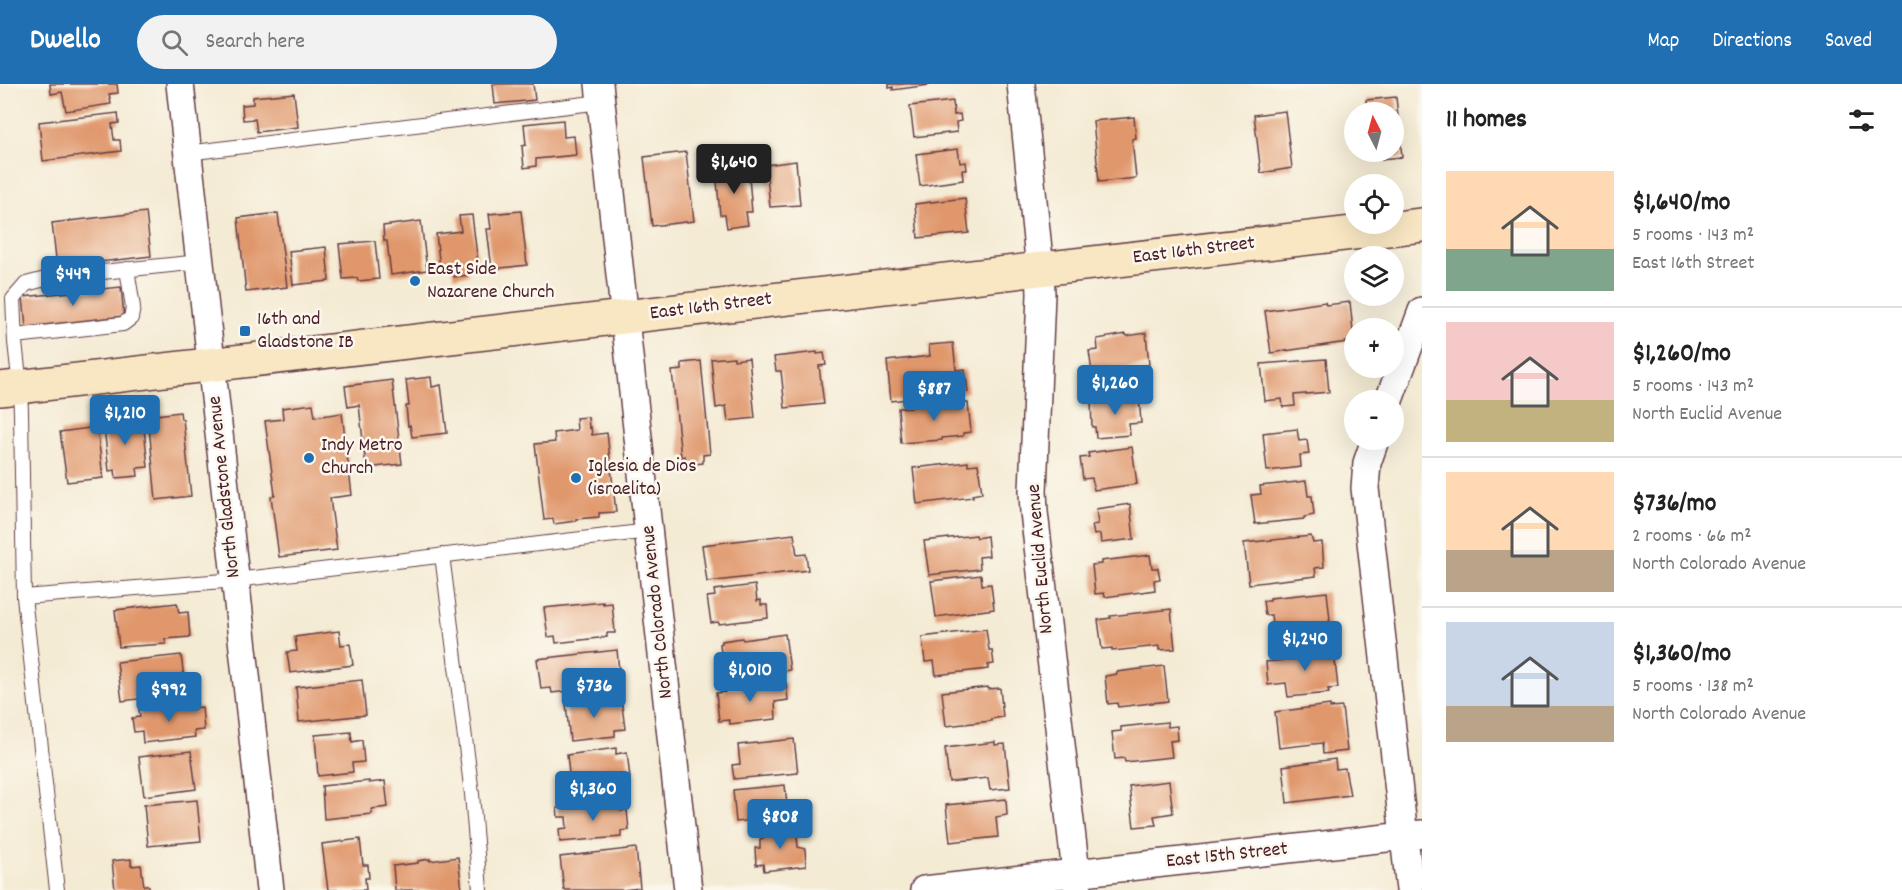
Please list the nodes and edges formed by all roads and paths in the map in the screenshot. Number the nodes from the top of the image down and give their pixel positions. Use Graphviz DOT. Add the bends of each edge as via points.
graph roads {
  1 [pos="180,84"];
  2 [pos="1021,84"];
  3 [pos="600,93"];
  4 [pos="188,153"];
  5 [pos="1422,225"];
  6 [pos="200,262"];
  7 [pos="127,269"];
  8 [pos="1040,269"];
  9 [pos="1422,311"];
  10 [pos="625,317"];
  11 [pos="15,336"];
  12 [pos="212,365"];
  13 [pos="10,388"];
  14 [pos="1393,390"];
  15 [pos="1372,450"];
  16 [pos="649,531"];
  17 [pos="442,555"];
  18 [pos="236,580"];
  19 [pos="24,597"];
  20 [pos="1413,835"];
  21 [pos="1077,882"];
  22 [pos="57,890"];
  23 [pos="270,890"];
  24 [pos="480,890"];
  25 [pos="688,890"];
  26 [pos="924,890"];
  27 [pos="1410,890"];
  1 -- 4 [label="street, North Gladstone Avenue"];
  2 -- 8 [label="street, North Euclid Avenue"];
  3 -- 4 [label="lane"];
  3 -- 10 [label="street, North Colorado Avenue"];
  4 -- 6 [label="street, North Gladstone Avenue"];
  5 -- 8 [label="main road, East 16th Street"];
  6 -- 7 [label="lane"];
  6 -- 12 [label="street, North Gladstone Avenue"];
  7 -- 11 [label="lane" via="26,284 14,299"];
  7 -- 11 [label="lane" via="133,307 131,318 123,324"];
  8 -- 10 [label="main road, East 16th Street"];
  8 -- 21 [label="street, North Euclid Avenue" via="1034,512"];
  9 -- 14 [label="street"];
  10 -- 12 [label="main road, East 16th Street"];
  10 -- 16 [label="street, North Colorado Avenue"];
  11 -- 13 [label="lane"];
  12 -- 13 [label="main road, East 16th Street"];
  12 -- 18 [label="street, North Gladstone Avenue"];
  13 -- 19 [label="lane"];
  15 -- 20 [label="street" via="1365,488"];
  16 -- 17 [label="lane"];
  16 -- 25 [label="street, North Colorado Avenue"];
  17 -- 18 [label="lane"];
  17 -- 24 [label="lane"];
  18 -- 19 [label="lane"];
  18 -- 23 [label="street, North Gladstone Avenue"];
  19 -- 22 [label="lane"];
  20 -- 21 [label="street, East 15th Street"];
  20 -- 27 [label="street"];
  21 -- 26 [label="street, East 15th Street"];
}
